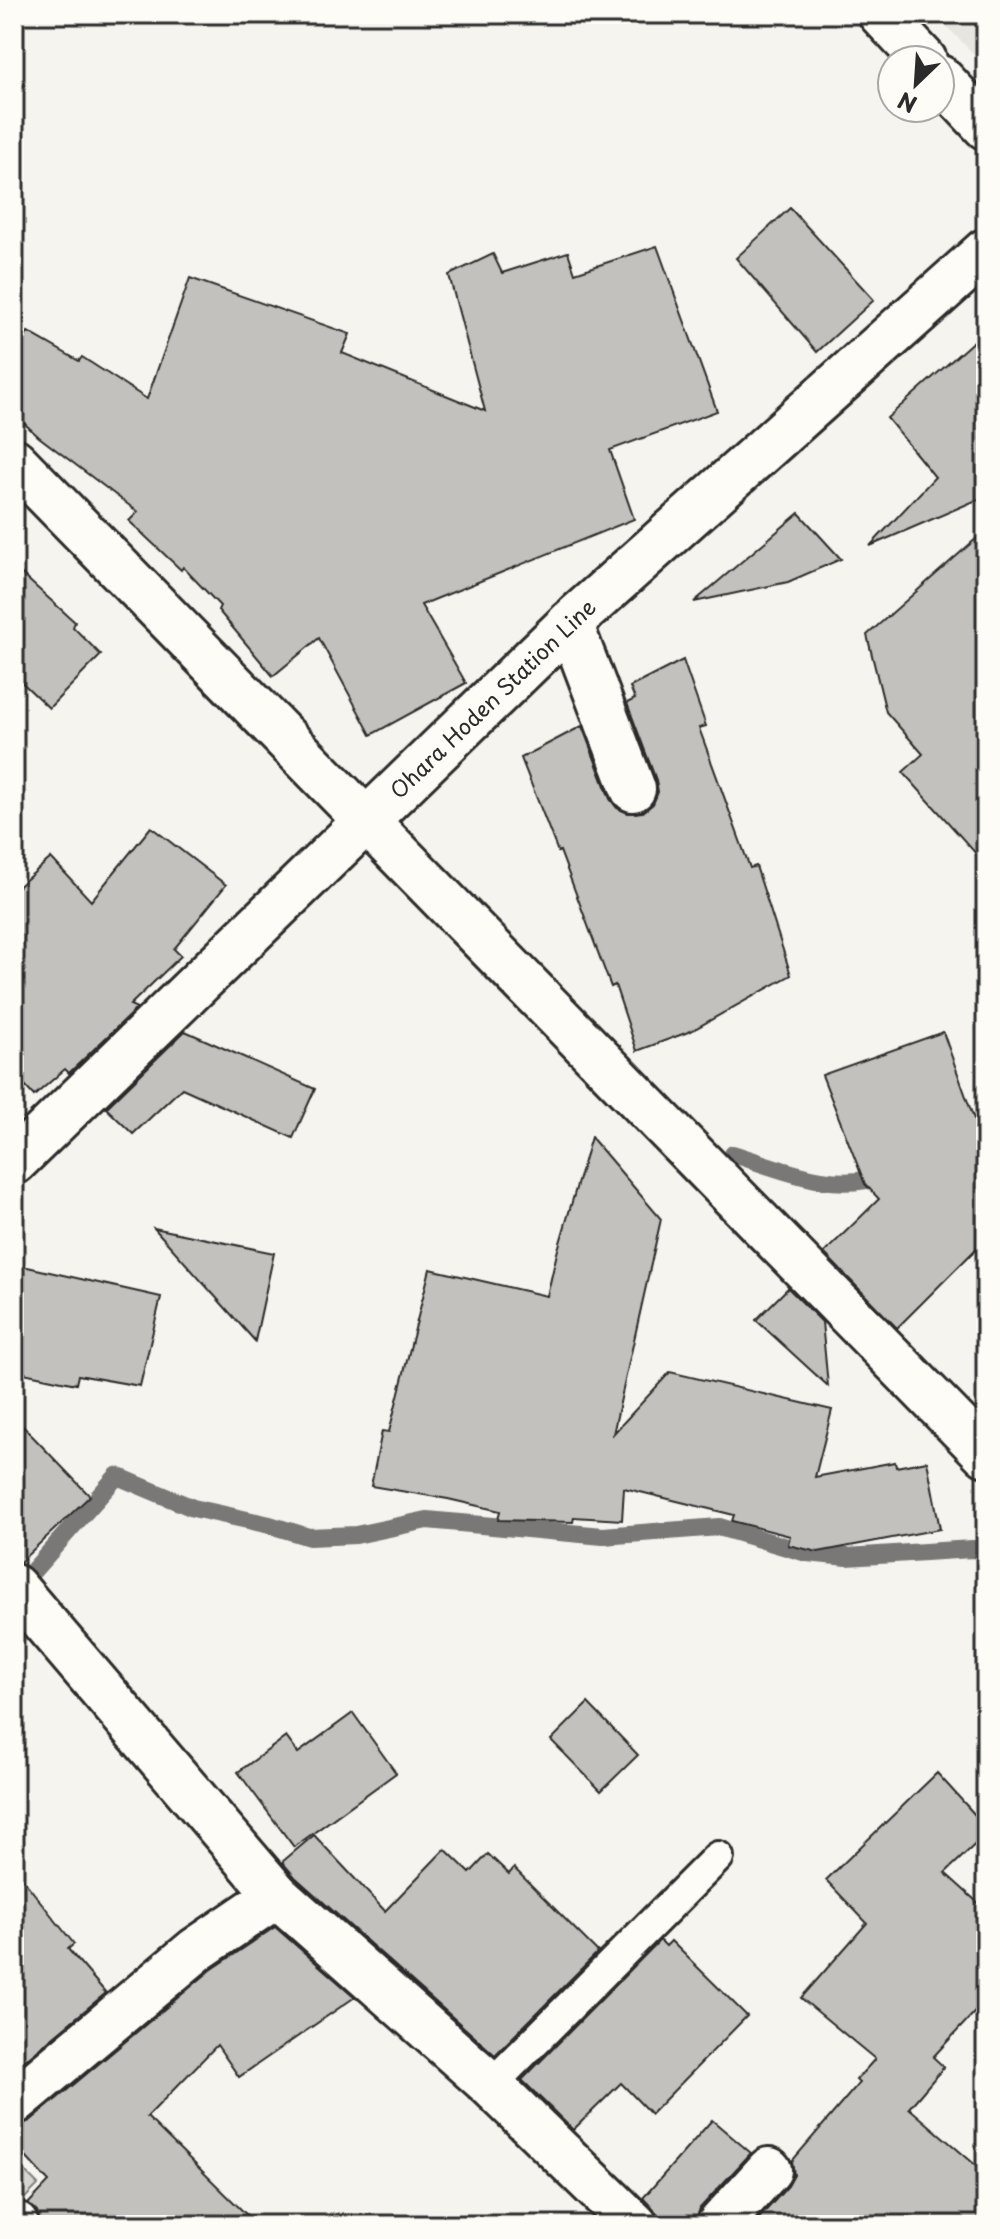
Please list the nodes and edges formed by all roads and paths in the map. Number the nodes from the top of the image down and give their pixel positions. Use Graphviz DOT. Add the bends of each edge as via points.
graph roads {
  1 [pos="881,14"];
  2 [pos="909,44"];
  3 [pos="956,95"];
  4 [pos="986,127"];
  5 [pos="986,251"];
  6 [pos="14,461"];
  7 [pos="570,623"];
  8 [pos="633,789"];
  9 [pos="366,822"];
  10 [pos="14,1162"];
  11 [pos="986,1454"];
  12 [pos="14,1587"];
  13 [pos="718,1857"];
  14 [pos="277,1895"];
  15 [pos="491,2085"];
  16 [pos="14,2102"];
  17 [pos="769,2170"];
  18 [pos="635,2225"];
  19 [pos="719,2225"];
  1 -- 2 [label="street"];
  3 -- 4 [label="street"];
  5 -- 7 [label="street, Ohara Hoden Station Line"];
  6 -- 9 [label="street"];
  7 -- 8 [label="street"];
  7 -- 9 [label="street, Ohara Hoden Station Line"];
  9 -- 10 [label="street, Ohara Hoden Station Line"];
  9 -- 11 [label="street"];
  12 -- 14 [label="street"];
  13 -- 15 [label="lane"];
  14 -- 15 [label="street"];
  14 -- 16 [label="street" via="196,1950"];
  15 -- 18 [label="street"];
  17 -- 19 [label="street"];
}
